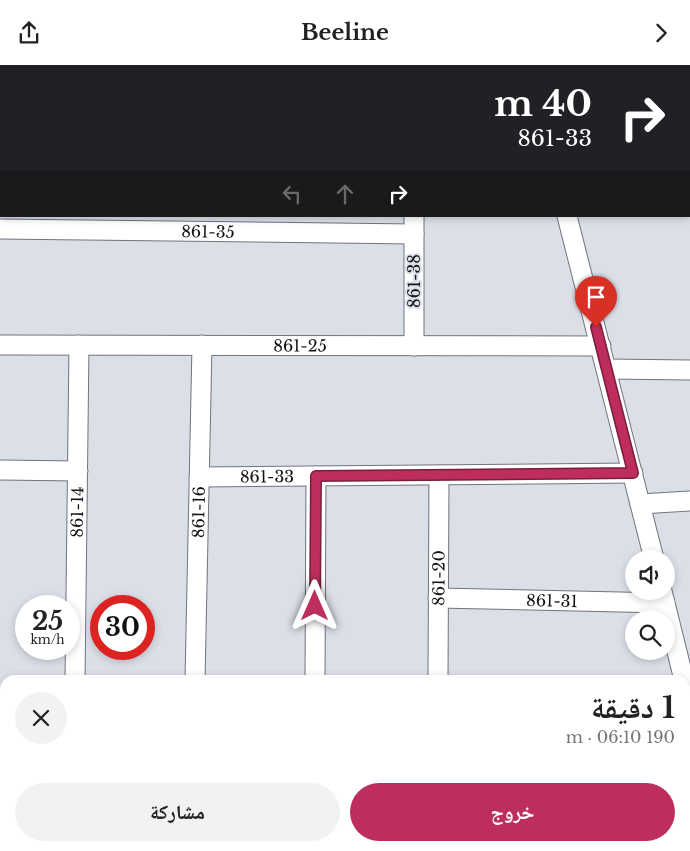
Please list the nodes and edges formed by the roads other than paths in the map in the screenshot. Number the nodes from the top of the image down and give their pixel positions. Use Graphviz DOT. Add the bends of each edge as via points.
graph roads {
  1 [pos="567,217"];
  2 [pos="46,223"];
  3 [pos="174,224"];
  4 [pos="295,224"];
  5 [pos="414,225"];
  6 [pos="0,229"];
  7 [pos="0,345"];
  8 [pos="80,345"];
  9 [pos="202,345"];
  10 [pos="414,345"];
  11 [pos="601,346"];
  12 [pos="607,369"];
  13 [pos="690,370"];
  14 [pos="0,470"];
  15 [pos="78,471"];
  16 [pos="633,473"];
  17 [pos="439,475"];
  18 [pos="316,476"];
  19 [pos="199,477"];
  20 [pos="690,501"];
  21 [pos="640,504"];
  22 [pos="652,550"];
  23 [pos="438,597"];
  24 [pos="625,597"];
  25 [pos="665,600"];
  26 [pos="75,675"];
  27 [pos="195,675"];
  28 [pos="315,675"];
  29 [pos="438,675"];
  30 [pos="683,675"];
  1 -- 11 [label="street"];
  2 -- 3 [label="street, 861-35"];
  2 -- 6 [label="street, 861-35"];
  3 -- 4 [label="street, 861-35"];
  4 -- 5 [label="street, 861-35"];
  5 -- 10 [label="street, 861-38"];
  7 -- 8 [label="street, 861-25"];
  8 -- 9 [label="street, 861-25"];
  8 -- 15 [label="street, 861-14"];
  9 -- 10 [label="street, 861-25"];
  9 -- 19 [label="street, 861-16"];
  10 -- 11 [label="street, 861-25"];
  11 -- 12 [label="street"];
  12 -- 13 [label="street"];
  12 -- 16 [label="street"];
  14 -- 15 [label="street"];
  15 -- 26 [label="street, 861-14"];
  16 -- 17 [label="street, 861-33"];
  16 -- 21 [label="street"];
  17 -- 18 [label="street, 861-33"];
  17 -- 23 [label="street, 861-20"];
  18 -- 19 [label="street, 861-33"];
  18 -- 28 [label="street"];
  19 -- 27 [label="street, 861-16"];
  20 -- 21 [label="street"];
  21 -- 22 [label="street"];
  23 -- 24 [label="street, 861-31"];
  23 -- 29 [label="street, 861-20"];
  25 -- 30 [label="street"];
}
